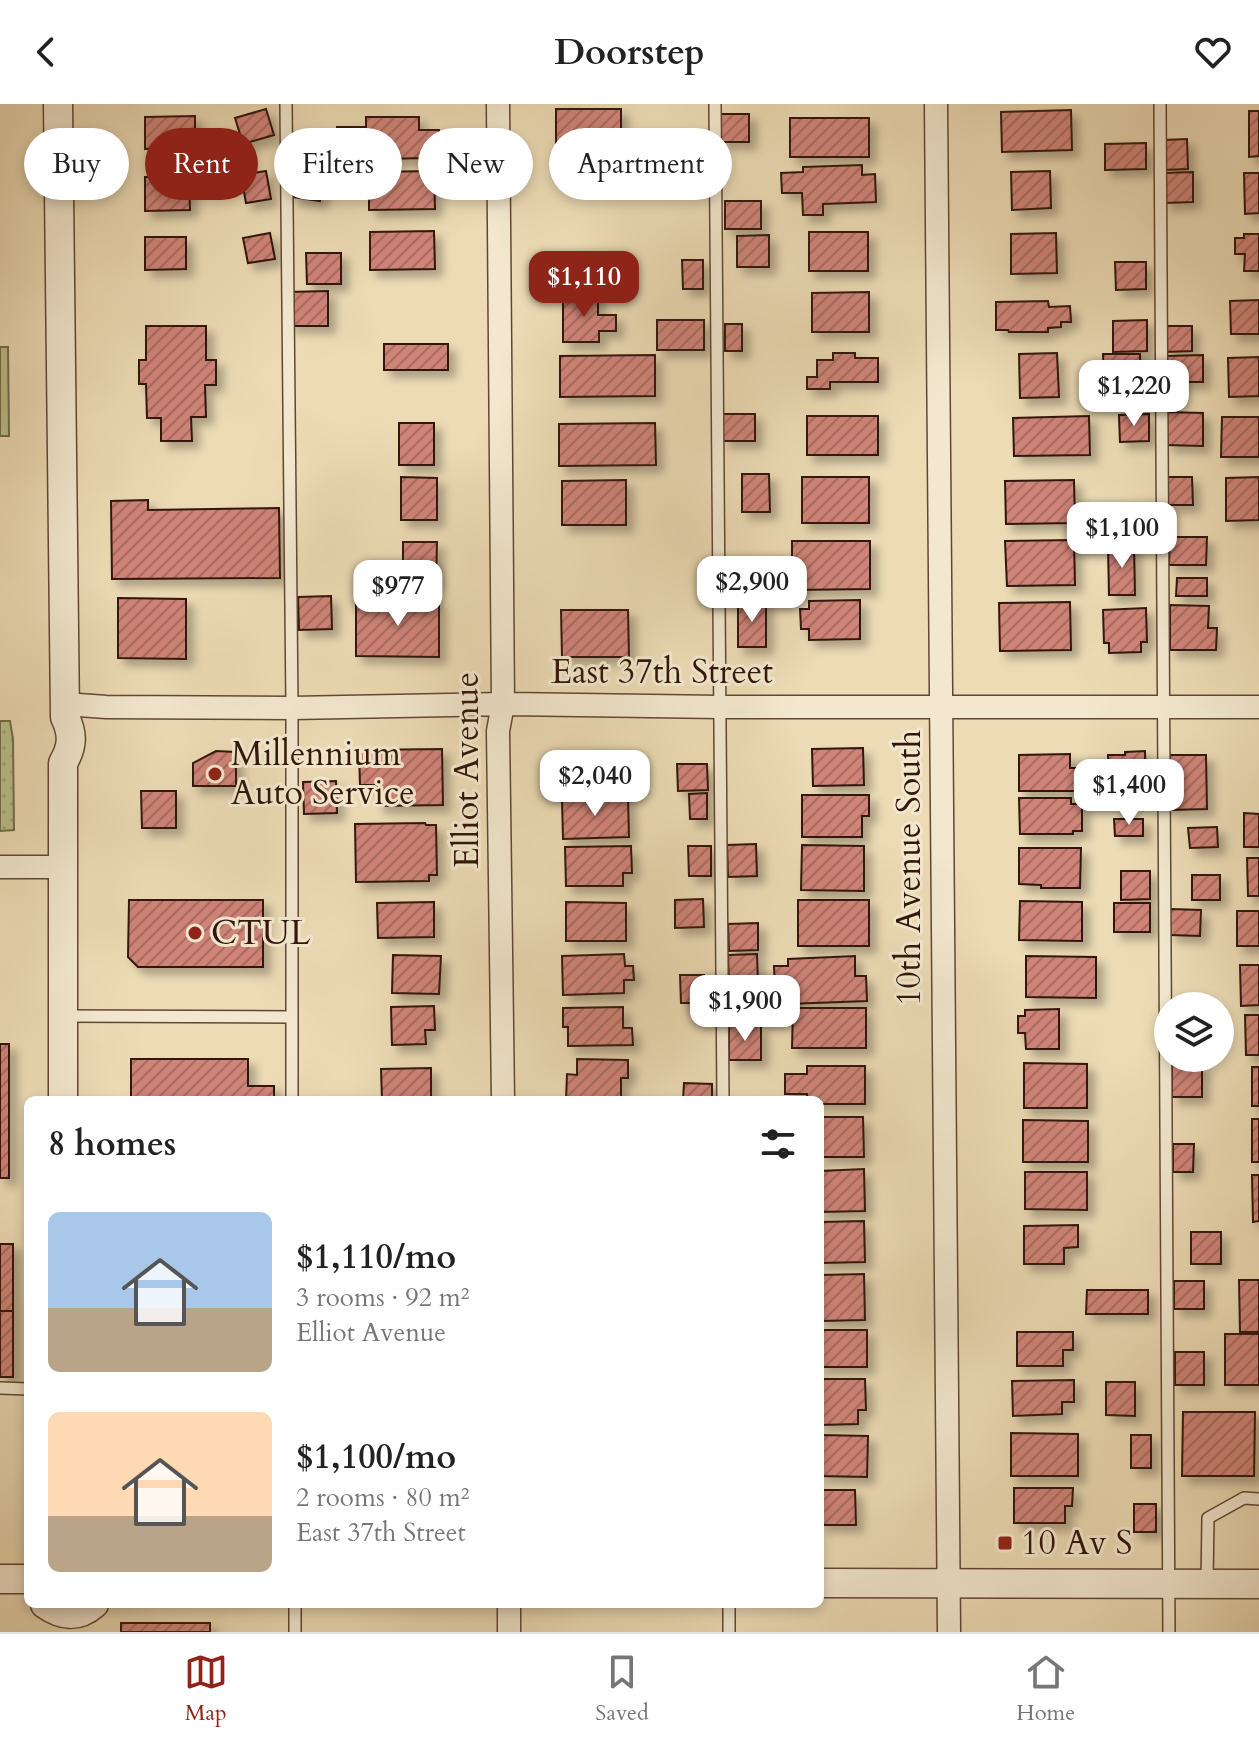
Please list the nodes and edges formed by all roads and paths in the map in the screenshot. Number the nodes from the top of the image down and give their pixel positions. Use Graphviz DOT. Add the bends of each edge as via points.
graph roads {
  1 [pos="58,104"];
  2 [pos="286,104"];
  3 [pos="498,104"];
  4 [pos="715,104"];
  5 [pos="936,104"];
  6 [pos="1160,104"];
  7 [pos="503,704"];
  8 [pos="942,706"];
  9 [pos="1162,706"];
  10 [pos="720,707"];
  11 [pos="1259,707"];
  12 [pos="292,708"];
  13 [pos="64,732"];
  14 [pos="0,867"];
  15 [pos="63,867"];
  16 [pos="63,1016"];
  17 [pos="292,1017"];
  18 [pos="63,1096"];
  19 [pos="292,1096"];
  20 [pos="503,1096"];
  21 [pos="723,1096"];
  22 [pos="0,1388"];
  23 [pos="24,1389"];
  24 [pos="1259,1499"];
  25 [pos="0,1579"];
  26 [pos="24,1579"];
  27 [pos="824,1583"];
  28 [pos="949,1583"];
  29 [pos="1169,1584"];
  30 [pos="1207,1584"];
  31 [pos="1259,1584"];
  32 [pos="295,1608"];
  33 [pos="509,1608"];
  34 [pos="729,1608"];
  35 [pos="295,1632"];
  36 [pos="509,1632"];
  37 [pos="729,1632"];
  38 [pos="949,1632"];
  39 [pos="1169,1632"];
  1 -- 13 [label="street"];
  2 -- 12 [label="lane"];
  3 -- 7 [label="street, Elliot Avenue"];
  4 -- 10 [label="lane"];
  5 -- 8 [label="street, 10th Avenue South"];
  6 -- 9 [label="lane"];
  7 -- 10 [label="street, East 37th Street"];
  7 -- 12 [label="street, East 37th Street"];
  7 -- 20 [label="street, Elliot Avenue" via="498,731"];
  8 -- 9 [label="street, East 37th Street"];
  8 -- 10 [label="street, East 37th Street"];
  8 -- 28 [label="street, 10th Avenue South"];
  9 -- 11 [label="street, East 37th Street"];
  9 -- 29 [label="lane"];
  10 -- 21 [label="lane"];
  12 -- 13 [label="street, East 37th Street" via="106,707"];
  12 -- 17 [label="lane"];
  13 -- 15 [label="street"];
  14 -- 15 [label="street"];
  15 -- 16 [label="street"];
  16 -- 17 [label="lane"];
  16 -- 18 [label="street"];
  17 -- 19 [label="lane"];
  22 -- 23 [label="lane"];
  24 -- 30 [label="lane" via="1244,1498 1208,1518"];
  25 -- 26 [label="street"];
  27 -- 28 [label="street"];
  28 -- 29 [label="street"];
  28 -- 38 [label="street, 10th Avenue South"];
  29 -- 30 [label="street"];
  29 -- 39 [label="lane"];
  30 -- 31 [label="street"];
  32 -- 35 [label="lane"];
  33 -- 36 [label="street"];
  34 -- 37 [label="lane"];
}
